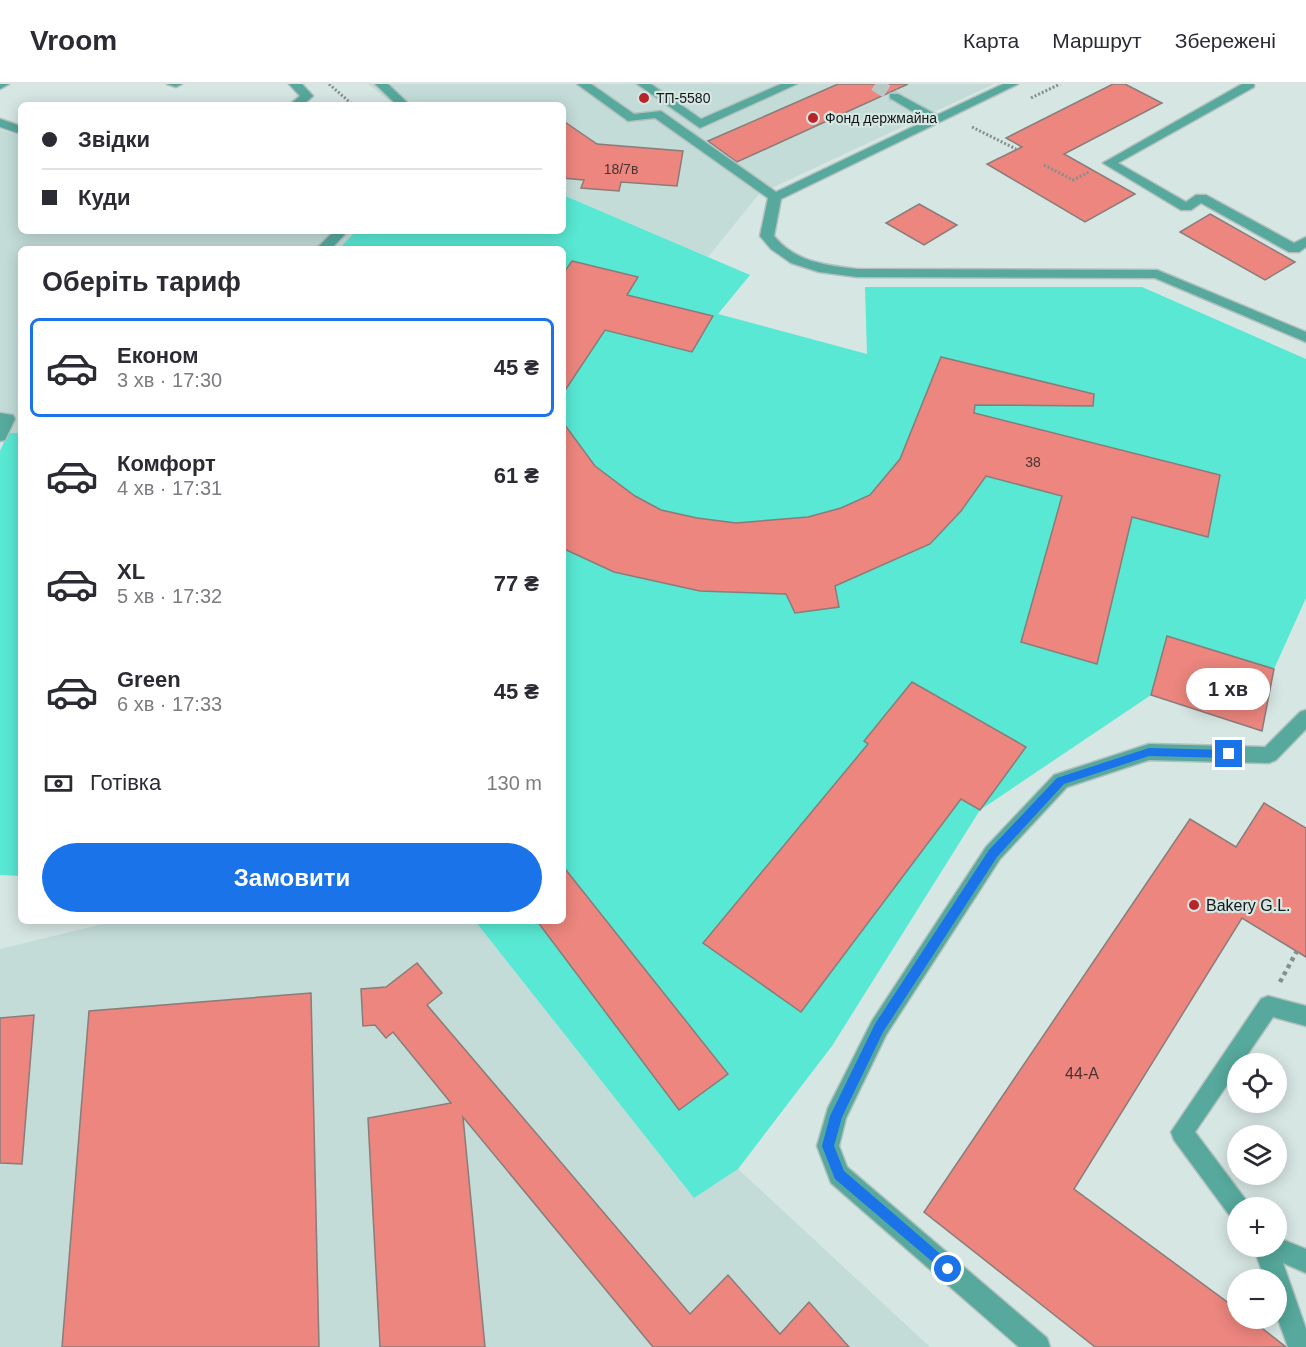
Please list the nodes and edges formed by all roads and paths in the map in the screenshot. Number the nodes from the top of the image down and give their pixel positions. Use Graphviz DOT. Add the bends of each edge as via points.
graph roads {
  1 [pos="295,84"];
  2 [pos="328,84"];
  3 [pos="381,84"];
  4 [pos="583,84"];
  5 [pos="643,84"];
  6 [pos="1012,84"];
  7 [pos="1248,84"];
  8 [pos="784,85"];
  9 [pos="894,96"];
  10 [pos="299,102"];
  11 [pos="349,102"];
  12 [pos="401,102"];
  13 [pos="936,120"];
  14 [pos="0,123"];
  15 [pos="972,126"];
  16 [pos="18,129"];
  17 [pos="1016,149"];
  18 [pos="775,197"];
  19 [pos="338,234"];
  20 [pos="1306,241"];
  21 [pos="326,246"];
  22 [pos="1306,337"];
  23 [pos="0,418"];
  24 [pos="0,436"];
  25 [pos="1306,717"];
  26 [pos="1306,1016"];
  27 [pos="1230,1197"];
  28 [pos="1287,1253"];
  29 [pos="1269,1257"];
  30 [pos="1306,1261"];
  31 [pos="1038,1347"];
  32 [pos="1300,1347"];
  1 -- 10 [label="street" via="306,96"];
  2 -- 11 [label="path"];
  3 -- 12 [label="street"];
  4 -- 18 [label="street" via="632,118 657,114"];
  5 -- 8 [label="street" via="700,124"];
  6 -- 13 [label="street"];
  7 -- 20 [label="street" via="1109,163 1186,207 1201,198 1294,249"];
  9 -- 13 [label="street"];
  13 -- 18 [label="street"];
  14 -- 16 [label="street"];
  15 -- 17 [label="path"];
  18 -- 22 [label="street" via="767,236 776,249 796,262 825,270 1157,274"];
  19 -- 21 [label="street"];
  23 -- 24 [label="street" via="8,419"];
  25 -- 31 [label="street" via="1269,755 1149,752 1061,781 993,853 879,1028 836,1116 828,1146 839,1175"];
  26 -- 27 [label="street" via="1268,1006 1182,1132"];
  28 -- 30 [label="street"];
  29 -- 32 [label="street"];
}
